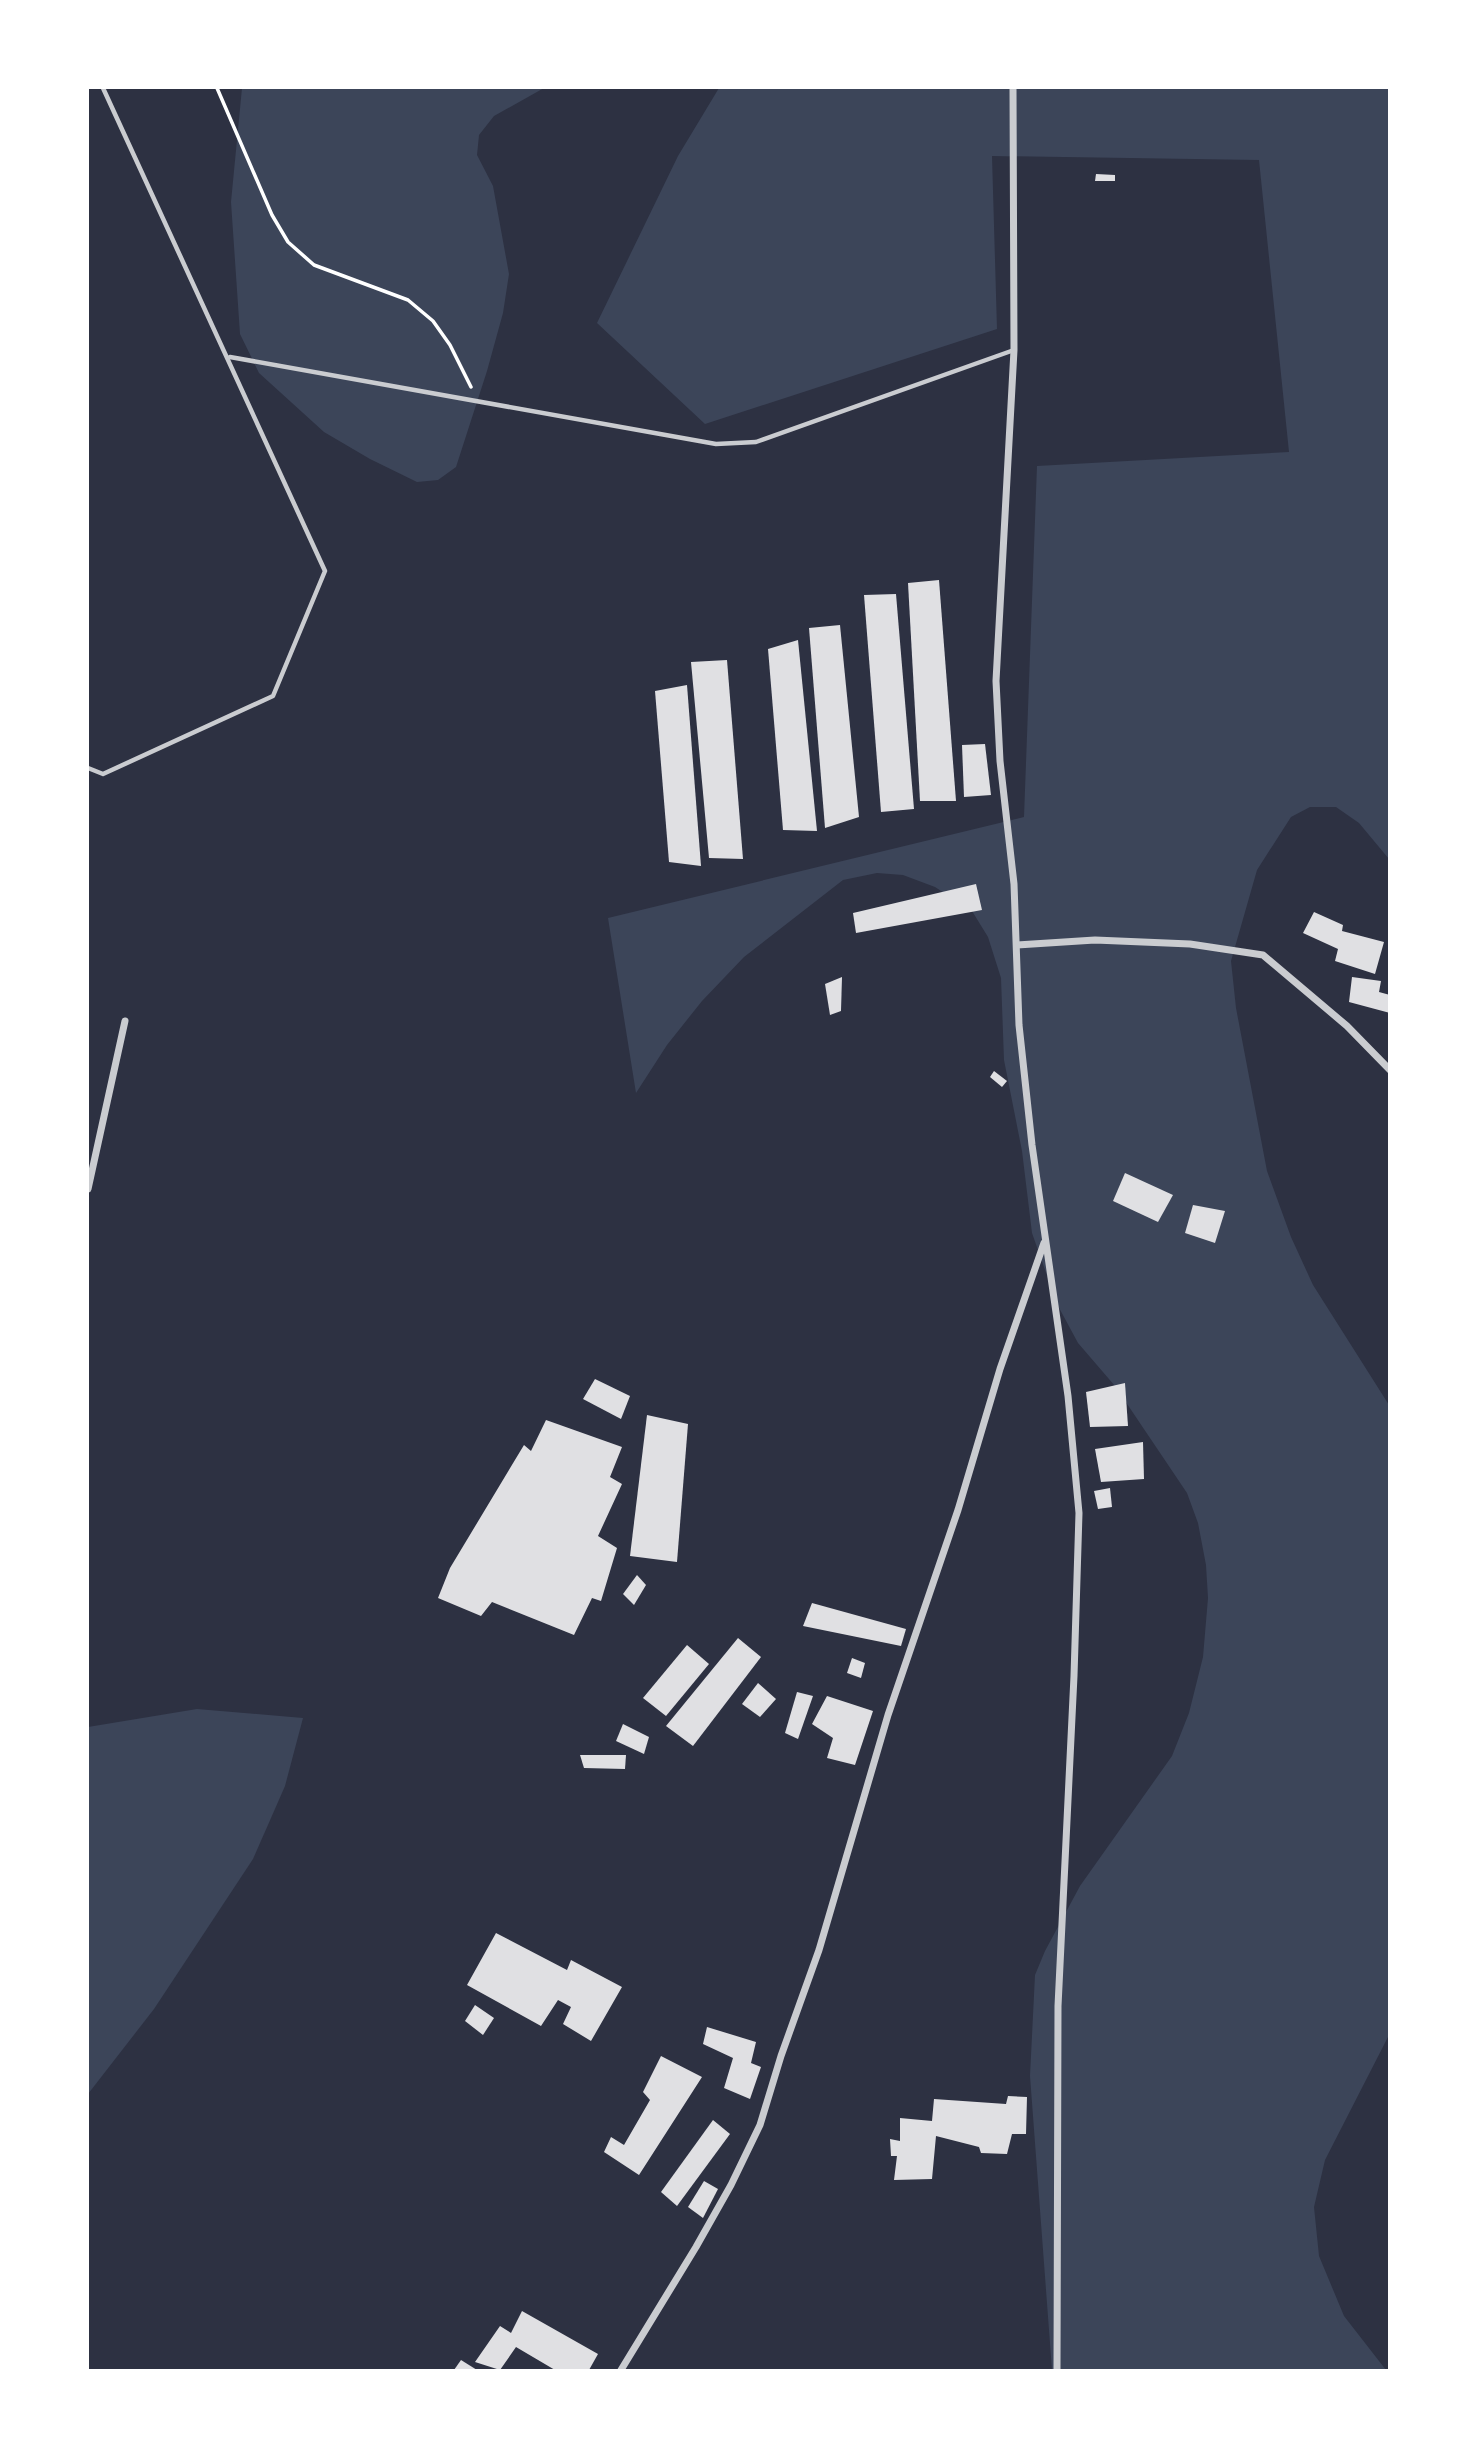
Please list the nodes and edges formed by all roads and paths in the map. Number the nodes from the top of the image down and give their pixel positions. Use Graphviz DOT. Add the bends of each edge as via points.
graph roads {
  1 [pos="103,88"];
  2 [pos="217,88"];
  3 [pos="1013,88"];
  4 [pos="1014,349"];
  5 [pos="229,357"];
  6 [pos="477,401"];
  7 [pos="88,768"];
  8 [pos="1017,945"];
  9 [pos="125,1021"];
  10 [pos="1390,1070"];
  11 [pos="88,1189"];
  12 [pos="1045,1243"];
  13 [pos="621,2371"];
  14 [pos="1057,2371"];
  1 -- 5 [label="lane"];
  2 -- 6 [label="path" via="288,242 314,265 408,300 433,321"];
  3 -- 4 [label="street"];
  4 -- 6 [label="lane" via="756,442 716,444"];
  4 -- 8 [label="street" via="996,681"];
  5 -- 6 [label="lane"];
  5 -- 7 [label="lane" via="325,571 272,696 103,774"];
  8 -- 10 [label="street" via="1122,941 1190,944 1263,955 1347,1026"];
  8 -- 12 [label="street" via="1019,1025"];
  9 -- 11 [label="street"];
  12 -- 13 [label="street" via="888,1715 819,1950 760,2124 702,2237"];
  12 -- 14 [label="street" via="1068,1396 1079,1513 1058,2006"];
}
